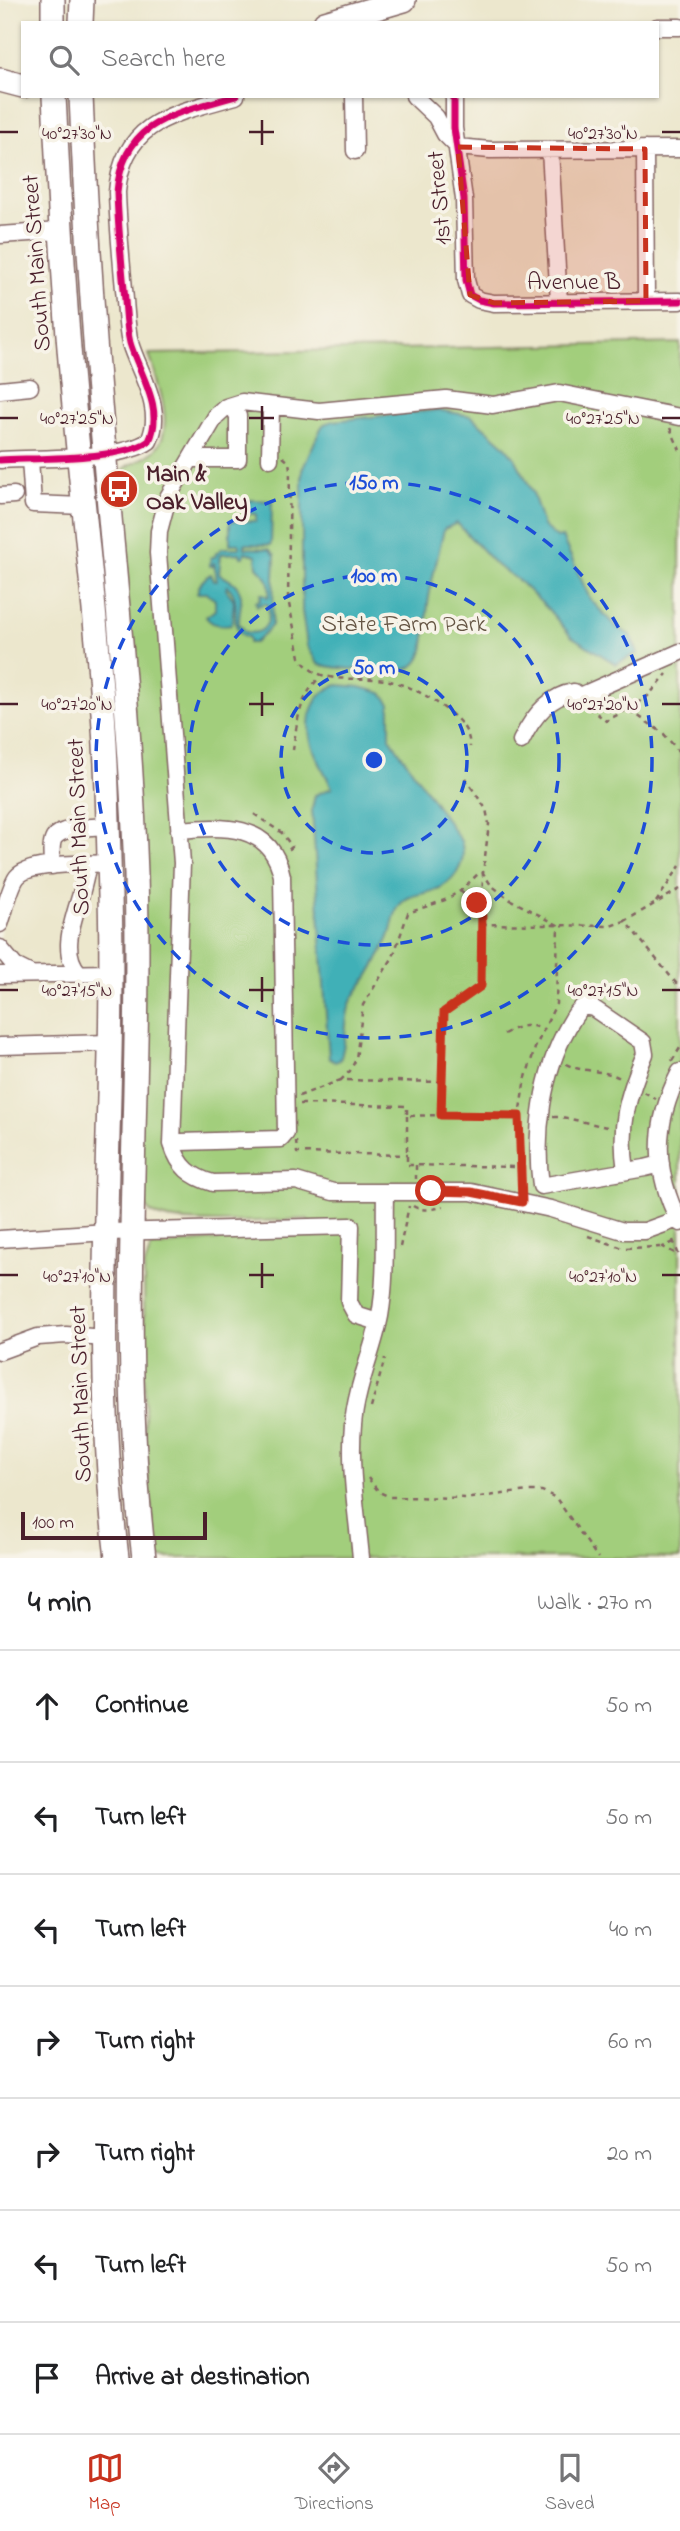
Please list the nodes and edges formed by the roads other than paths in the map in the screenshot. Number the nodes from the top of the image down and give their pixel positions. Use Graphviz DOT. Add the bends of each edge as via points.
graph roads {
  1 [pos="53,0"];
  2 [pos="82,0"];
  3 [pos="404,0"];
  4 [pos="53,21"];
  5 [pos="81,21"];
  6 [pos="332,21"];
  7 [pos="659,26"];
  8 [pos="680,27"];
  9 [pos="0,80"];
  10 [pos="21,85"];
  11 [pos="37,98"];
  12 [pos="54,98"];
  13 [pos="80,98"];
  14 [pos="229,98"];
  15 [pos="354,98"];
  16 [pos="416,98"];
  17 [pos="454,98"];
  18 [pos="56,128"];
  19 [pos="458,147"];
  20 [pos="645,149"];
  21 [pos="680,149"];
  22 [pos="550,150"];
  23 [pos="355,151"];
  24 [pos="60,231"];
  25 [pos="0,235"];
  26 [pos="470,295"];
  27 [pos="646,301"];
  28 [pos="680,301"];
  29 [pos="559,302"];
  30 [pos="30,387"];
  31 [pos="0,390"];
  32 [pos="232,405"];
  33 [pos="271,406"];
  34 [pos="673,416"];
  35 [pos="104,454"];
  36 [pos="78,456"];
  37 [pos="270,456"];
  38 [pos="30,459"];
  39 [pos="192,459"];
  40 [pos="0,460"];
  41 [pos="83,506"];
  42 [pos="680,652"];
  43 [pos="521,741"];
  44 [pos="133,822"];
  45 [pos="108,825"];
  46 [pos="179,830"];
  47 [pos="98,864"];
  48 [pos="52,866"];
  49 [pos="0,924"];
  50 [pos="0,948"];
  51 [pos="29,973"];
  52 [pos="79,973"];
  53 [pos="110,973"];
  54 [pos="0,975"];
  55 [pos="110,1043"];
  56 [pos="0,1046"];
  57 [pos="680,1072"];
  58 [pos="172,1144"];
  59 [pos="661,1164"];
  60 [pos="626,1171"];
  61 [pos="386,1193"];
  62 [pos="679,1221"];
  63 [pos="132,1231"];
  64 [pos="107,1232"];
  65 [pos="0,1239"];
  66 [pos="378,1322"];
  67 [pos="105,1338"];
  68 [pos="0,1351"];
  69 [pos="117,1558"];
  70 [pos="144,1558"];
  71 [pos="361,1558"];
  1 -- 4 [label="highway"];
  2 -- 5 [label="highway"];
  3 -- 6 [label="highway"];
  7 -- 8 [label="street"];
  9 -- 10 [label="highway"];
  11 -- 18 [label="highway"];
  12 -- 18 [label="highway, South Main Street"];
  13 -- 35 [label="highway, South Main Street"];
  14 -- 35 [label="street" via="148,127 131,146 120,170 117,192 127,328 148,387 154,427 141,447"];
  15 -- 23 [label="street"];
  16 -- 19 [label="street"];
  17 -- 19 [label="street, 1st Street"];
  18 -- 24 [label="highway, South Main Street"];
  19 -- 22 [label="street"];
  19 -- 26 [label="street, 1st Street"];
  20 -- 21 [label="street"];
  20 -- 22 [label="street"];
  20 -- 27 [label="street"];
  22 -- 29 [label="street"];
  24 -- 25 [label="street"];
  24 -- 36 [label="highway, South Main Street"];
  26 -- 29 [label="street, Avenue B" via="494,303"];
  27 -- 28 [label="street, Avenue B"];
  27 -- 29 [label="street, Avenue B"];
  30 -- 31 [label="street"];
  32 -- 33 [label="street"];
  32 -- 39 [label="street" via="216,416"];
  32 -- 39 [label="street" via="238,416 238,459"];
  33 -- 34 [label="street" via="319,411 446,399 493,405 559,393"];
  33 -- 37 [label="street"];
  35 -- 36 [label="street"];
  35 -- 44 [label="highway, South Main Street"];
  36 -- 38 [label="street"];
  36 -- 41 [label="highway, South Main Street"];
  38 -- 40 [label="street"];
  38 -- 41 [label="street" via="33,504"];
  39 -- 46 [label="street" via="168,497 158,553"];
  41 -- 45 [label="highway, South Main Street" via="100,678"];
  42 -- 43 [label="street" via="580,696 565,693 550,700"];
  44 -- 45 [label="highway"];
  44 -- 63 [label="highway, South Main Street"];
  45 -- 47 [label="highway, South Main Street"];
  45 -- 48 [label="street" via="57,835"];
  46 -- 58 [label="street" via="182,863"];
  46 -- 58 [label="street" via="247,832 267,847 279,864 286,1133 281,1139"];
  47 -- 48 [label="street"];
  47 -- 52 [label="street" via="87,880 69,939 72,966"];
  47 -- 53 [label="highway, South Main Street"];
  48 -- 49 [label="street" via="17,877"];
  50 -- 51 [label="street" via="15,966"];
  51 -- 52 [label="street"];
  51 -- 54 [label="street"];
  52 -- 53 [label="street"];
  53 -- 55 [label="highway, South Main Street"];
  55 -- 56 [label="street"];
  55 -- 64 [label="highway, South Main Street"];
  57 -- 59 [label="street" via="662,1117"];
  58 -- 61 [label="street" via="185,1171 213,1183 296,1181 333,1192"];
  59 -- 60 [label="street"];
  59 -- 62 [label="street"];
  60 -- 60 [label="street" via="541,1185 541,1117 555,1057 584,1006 593,1007 643,1042 645,1054 631,1085 622,1128"];
  61 -- 62 [label="street" via="471,1192 623,1231 645,1231"];
  61 -- 66 [label="street"];
  63 -- 64 [label="street"];
  63 -- 66 [label="street" via="351,1226 349,1302 356,1315"];
  63 -- 70 [label="highway, South Main Street" via="132,1405"];
  64 -- 65 [label="street"];
  64 -- 67 [label="highway, South Main Street"];
  66 -- 71 [label="street" via="352,1425"];
  67 -- 68 [label="street" via="38,1337"];
  67 -- 69 [label="highway, South Main Street"];
}
